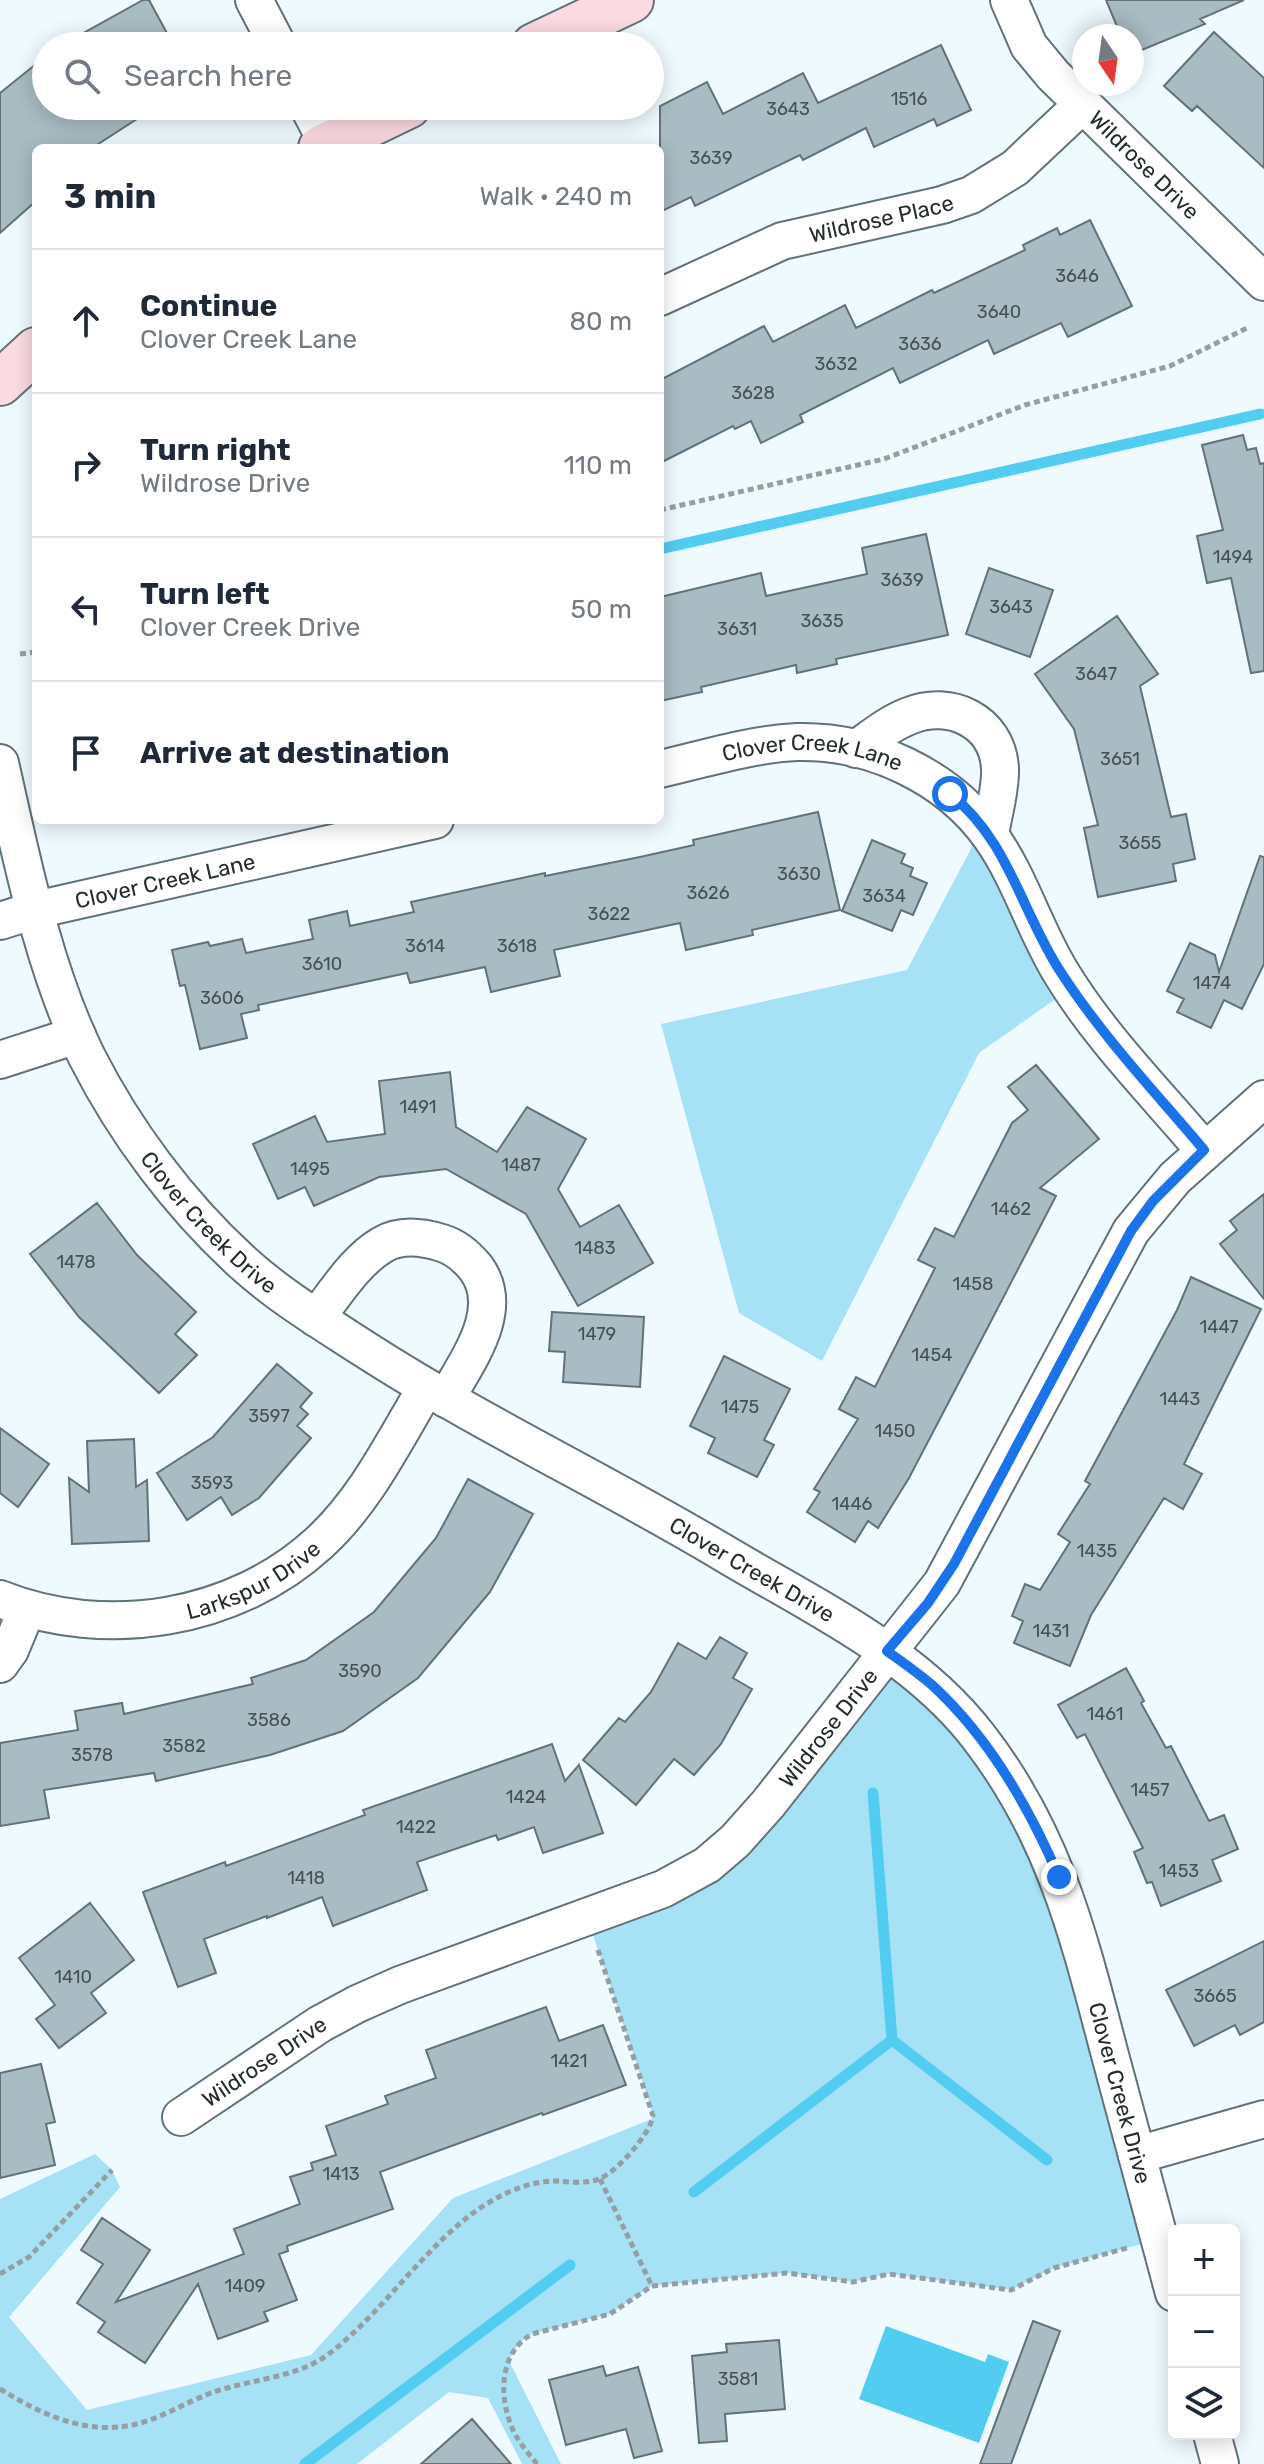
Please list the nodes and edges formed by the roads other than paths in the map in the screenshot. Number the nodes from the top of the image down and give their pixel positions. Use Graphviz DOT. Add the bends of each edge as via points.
graph roads {
  1 [pos="254,0"];
  2 [pos="631,0"];
  3 [pos="1009,0"];
  4 [pos="271,32"];
  5 [pos="564,32"];
  6 [pos="1082,105"];
  7 [pos="314,120"];
  8 [pos="379,120"];
  9 [pos="323,144"];
  10 [pos="328,144"];
  11 [pos="1264,282"];
  12 [pos="664,295"];
  13 [pos="32,354"];
  14 [pos="0,383"];
  15 [pos="856,749"];
  16 [pos="0,763"];
  17 [pos="664,768"];
  18 [pos="417,824"];
  19 [pos="990,835"];
  20 [pos="35,910"];
  21 [pos="0,921"];
  22 [pos="77,1035"];
  23 [pos="0,1060"];
  24 [pos="1264,1099"];
  25 [pos="1204,1150"];
  26 [pos="316,1318"];
  27 [pos="436,1393"];
  28 [pos="13,1604"];
  29 [pos="887,1651"];
  30 [pos="0,1664"];
  31 [pos="181,2117"];
  32 [pos="1264,2119"];
  33 [pos="1137,2155"];
  34 [pos="1168,2271"];
  35 [pos="1214,2440"];
  36 [pos="1220,2464"];
  1 -- 4 [label="street"];
  2 -- 5 [label="street"];
  3 -- 6 [label="street, Wildrose Drive" via="1029,46"];
  6 -- 11 [label="street, Wildrose Drive"];
  6 -- 12 [label="street, Wildrose Place" via="1021,163 971,195 782,241"];
  7 -- 9 [label="street"];
  8 -- 10 [label="street"];
  13 -- 14 [label="street"];
  15 -- 17 [label="street, Clover Creek Lane" via="812,742 779,744"];
  15 -- 19 [label="street, Clover Creek Lane" via="936,784 962,803"];
  15 -- 19 [label="street" via="923,711 958,712 976,721 993,741 999,761"];
  16 -- 20 [label="street, Clover Creek Drive"];
  18 -- 20 [label="street, Clover Creek Lane"];
  19 -- 25 [label="street, Clover Creek Lane" via="1076,995"];
  20 -- 21 [label="street"];
  20 -- 22 [label="street, Clover Creek Drive"];
  22 -- 23 [label="street"];
  22 -- 26 [label="street, Clover Creek Drive" via="123,1118 182,1199 243,1263"];
  24 -- 25 [label="street, Wildrose Drive"];
  25 -- 29 [label="street, Wildrose Drive" via="1131,1231 954,1564"];
  26 -- 27 [label="street, Clover Creek Drive"];
  26 -- 27 [label="street" via="382,1244 409,1237 448,1245 479,1273 487,1304 477,1342"];
  27 -- 28 [label="street, Larkspur Drive" via="335,1526 300,1559 254,1588 186,1612 144,1619 88,1619"];
  27 -- 29 [label="street, Clover Creek Drive" via="670,1521"];
  28 -- 30 [label="street" via="10,1650"];
  29 -- 31 [label="street, Wildrose Drive" via="768,1804 707,1865 663,1889 357,2004"];
  29 -- 33 [label="street, Clover Creek Drive" via="933,1686 976,1734 1047,1849 1082,1950"];
  32 -- 33 [label="street"];
  33 -- 34 [label="street, Clover Creek Drive"];
  35 -- 36 [label="street"];
}
